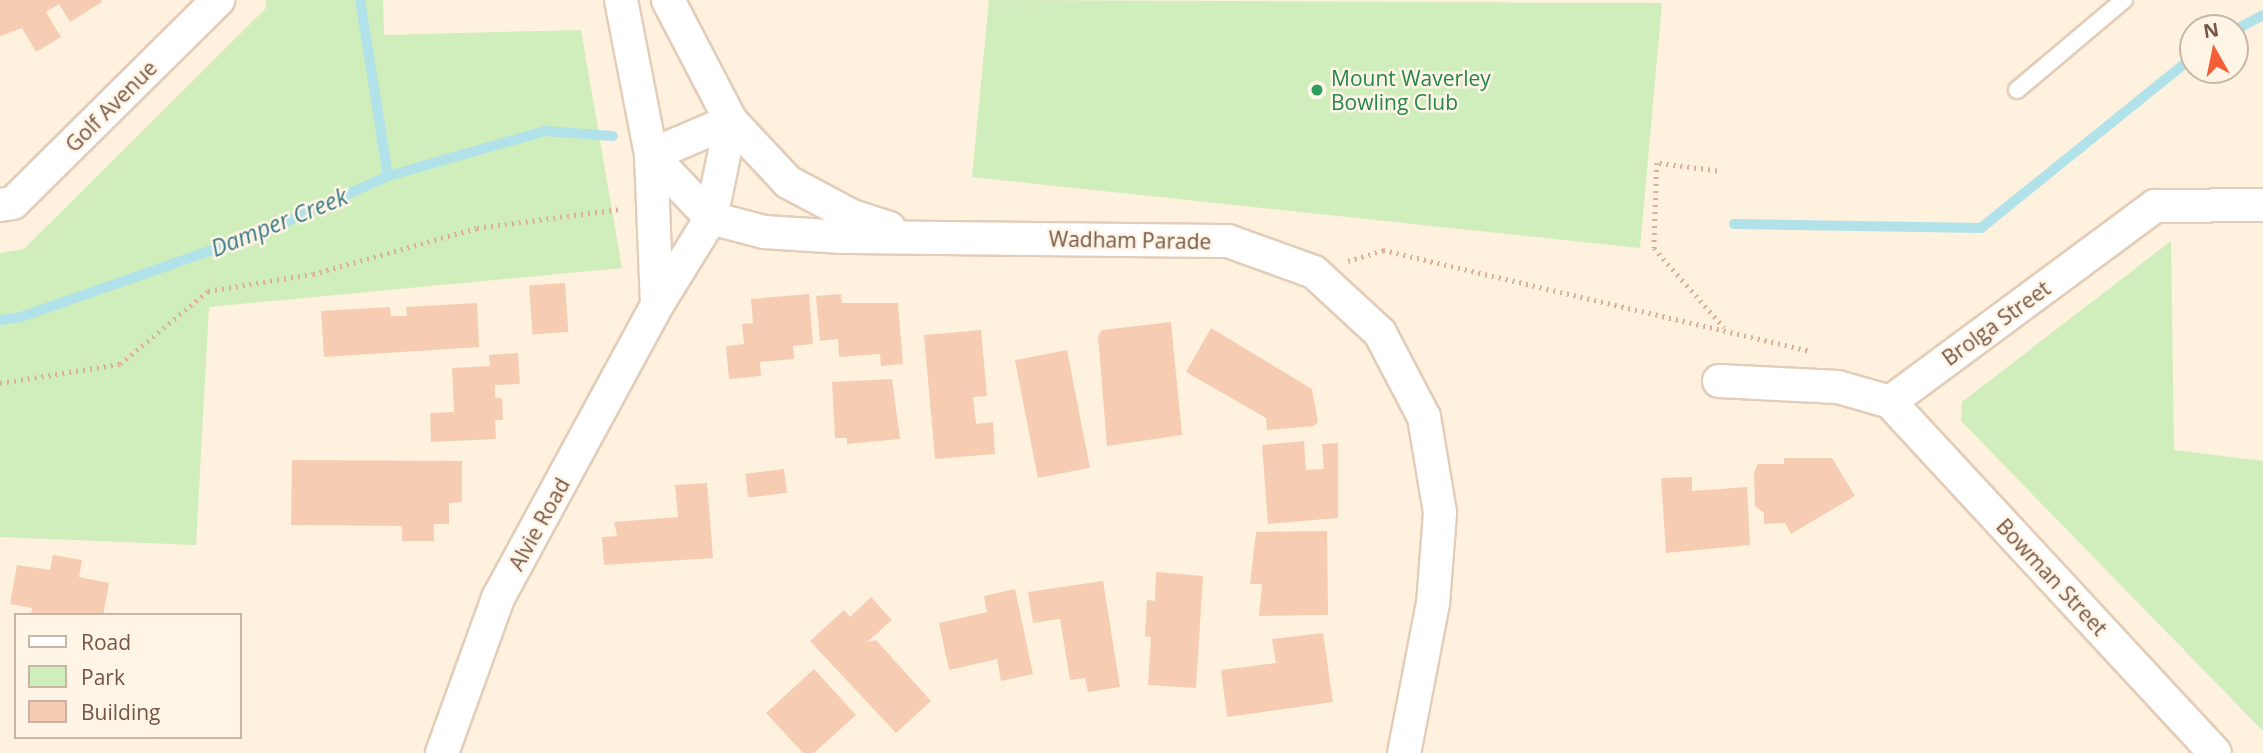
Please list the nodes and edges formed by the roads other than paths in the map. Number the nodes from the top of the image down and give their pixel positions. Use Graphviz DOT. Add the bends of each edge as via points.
graph roads {
  1 [pos="218,0"];
  2 [pos="621,0"];
  3 [pos="668,0"];
  4 [pos="2124,0"];
  5 [pos="2017,90"];
  6 [pos="731,121"];
  7 [pos="651,155"];
  8 [pos="0,205"];
  9 [pos="2263,205"];
  10 [pos="711,218"];
  11 [pos="921,237"];
  12 [pos="657,305"];
  13 [pos="1719,381"];
  14 [pos="1890,402"];
  15 [pos="442,753"];
  16 [pos="1404,753"];
  17 [pos="2214,753"];
  1 -- 8 [label="street, Golf Avenue" via="13,202"];
  2 -- 7 [label="street, Alvie Road"];
  3 -- 6 [label="street"];
  4 -- 5 [label="lane"];
  6 -- 7 [label="street"];
  6 -- 10 [label="street, Alvie Road"];
  6 -- 11 [label="street, Wadham Parade" via="788,182 852,216"];
  7 -- 10 [label="street"];
  7 -- 12 [label="street, Alvie Road"];
  9 -- 14 [label="street, Brolga Street" via="2155,206"];
  10 -- 11 [label="street, Wadham Parade" via="764,232"];
  10 -- 12 [label="street, Alvie Road"];
  11 -- 16 [label="street, Wadham Parade" via="1228,241 1314,272 1380,333 1424,417 1440,513 1433,603"];
  12 -- 15 [label="street, Alvie Road" via="498,598"];
  13 -- 14 [label="street" via="1838,387"];
  14 -- 17 [label="street, Bowman Street"];
}
